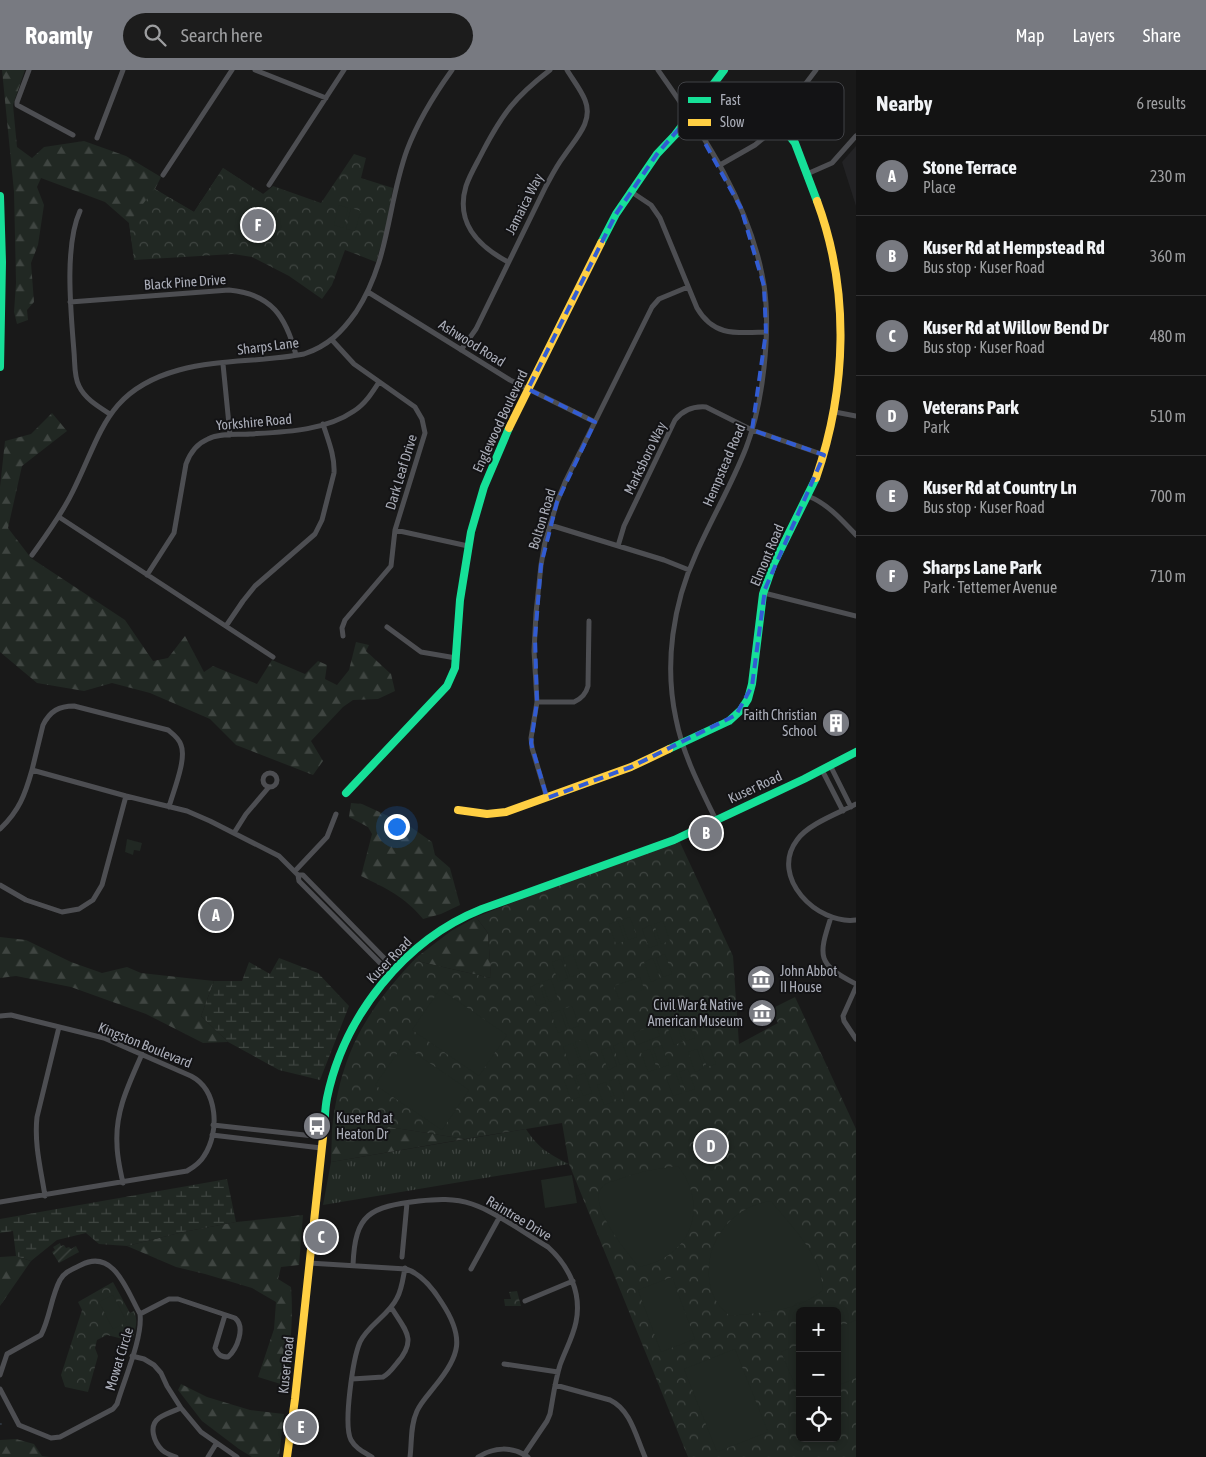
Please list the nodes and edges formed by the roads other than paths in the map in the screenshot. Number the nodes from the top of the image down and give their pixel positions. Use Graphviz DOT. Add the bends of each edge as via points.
graph roads {
  1 [pos="29,70"];
  2 [pos="123,70"];
  3 [pos="232,70"];
  4 [pos="255,70"];
  5 [pos="344,70"];
  6 [pos="452,70"];
  7 [pos="550,70"];
  8 [pos="567,70"];
  9 [pos="658,70"];
  10 [pos="724,70"];
  11 [pos="816,70"];
  12 [pos="715,82"];
  13 [pos="807,82"];
  14 [pos="326,98"];
  15 [pos="678,99"];
  16 [pos="678,130"];
  17 [pos="73,135"];
  18 [pos="856,136"];
  19 [pos="97,138"];
  20 [pos="705,140"];
  21 [pos="761,140"];
  22 [pos="793,140"];
  23 [pos="720,165"];
  24 [pos="807,174"];
  25 [pos="163,175"];
  26 [pos="269,185"];
  27 [pos="630,191"];
  28 [pos="0,196"];
  29 [pos="80,211"];
  30 [pos="508,262"];
  31 [pos="688,287"];
  32 [pos="368,292"];
  33 [pos="70,302"];
  34 [pos="766,332"];
  35 [pos="332,340"];
  36 [pos="461,350"];
  37 [pos="296,355"];
  38 [pos="223,364"];
  39 [pos="0,367"];
  40 [pos="379,382"];
  41 [pos="528,389"];
  42 [pos="835,412"];
  43 [pos="110,414"];
  44 [pos="856,416"];
  45 [pos="595,422"];
  46 [pos="323,424"];
  47 [pos="752,430"];
  48 [pos="230,435"];
  49 [pos="824,455"];
  50 [pos="808,496"];
  51 [pos="59,517"];
  52 [pos="550,525"];
  53 [pos="395,530"];
  54 [pos="856,535"];
  55 [pos="468,546"];
  56 [pos="618,546"];
  57 [pos="32,555"];
  58 [pos="689,570"];
  59 [pos="148,575"];
  60 [pos="764,593"];
  61 [pos="856,616"];
  62 [pos="589,620"];
  63 [pos="226,626"];
  64 [pos="387,627"];
  65 [pos="343,636"];
  66 [pos="273,656"];
  67 [pos="456,658"];
  68 [pos="537,702"];
  69 [pos="682,743"];
  70 [pos="856,752"];
  71 [pos="830,765"];
  72 [pos="32,770"];
  73 [pos="822,770"];
  74 [pos="269,787"];
  75 [pos="346,793"];
  76 [pos="126,796"];
  77 [pos="547,798"];
  78 [pos="854,805"];
  79 [pos="169,807"];
  80 [pos="458,810"];
  81 [pos="843,810"];
  82 [pos="336,814"];
  83 [pos="716,820"];
  84 [pos="0,829"];
  85 [pos="234,833"];
  86 [pos="297,873"];
  87 [pos="0,885"];
  88 [pos="831,917"];
  89 [pos="344,918"];
  90 [pos="856,920"];
  91 [pos="340,923"];
  92 [pos="390,968"];
  93 [pos="856,986"];
  94 [pos="0,1016"];
  95 [pos="59,1027"];
  96 [pos="856,1039"];
  97 [pos="142,1054"];
  98 [pos="213,1125"];
  99 [pos="212,1135"];
  100 [pos="322,1137"];
  101 [pos="322,1148"];
  102 [pos="123,1183"];
  103 [pos="45,1196"];
  104 [pos="0,1202"];
  105 [pos="407,1202"];
  106 [pos="500,1218"];
  107 [pos="402,1257"];
  108 [pos="309,1263"];
  109 [pos="353,1265"];
  110 [pos="405,1268"];
  111 [pos="471,1269"];
  112 [pos="573,1281"];
  113 [pos="525,1301"];
  114 [pos="391,1306"];
  115 [pos="140,1314"];
  116 [pos="225,1315"];
  117 [pos="132,1356"];
  118 [pos="504,1364"];
  119 [pos="558,1372"];
  120 [pos="0,1375"];
  121 [pos="352,1379"];
  122 [pos="555,1385"];
  123 [pos="0,1389"];
  124 [pos="181,1408"];
  125 [pos="216,1444"];
  126 [pos="526,1456"];
  127 [pos="176,1457"];
  128 [pos="208,1457"];
  129 [pos="237,1457"];
  130 [pos="287,1457"];
  131 [pos="372,1457"];
  132 [pos="410,1457"];
  133 [pos="478,1457"];
  134 [pos="645,1457"];
  1 -- 17 [label="street" via="18,105"];
  2 -- 19 [label="street"];
  3 -- 25 [label="street"];
  4 -- 14 [label="street"];
  5 -- 14 [label="street"];
  6 -- 32 [label="street, Sharps Lane" via="423,114 408,149 385,245"];
  7 -- 30 [label="street" via="506,111 465,188 465,216 472,234 484,248"];
  8 -- 30 [label="street, Jamaica Way" via="585,100 585,123 557,166"];
  9 -- 15 [label="street, Hempstead Road"];
  10 -- 12 [label="main road, Englewood Boulevard"];
  11 -- 13 [label="street"];
  14 -- 26 [label="street"];
  16 -- 27 [label="main road, Englewood Boulevard"];
  18 -- 24 [label="street" via="832,163"];
  20 -- 23 [label="street, Hempstead Road"];
  21 -- 23 [label="street"];
  22 -- 24 [label="main road, Elmont Road"];
  23 -- 34 [label="street, Hempstead Road" via="741,208 759,263 764,286"];
  24 -- 42 [label="main road, Elmont Road" via="827,234 840,309 842,354"];
  27 -- 31 [label="street" via="651,205 660,218"];
  27 -- 41 [label="main road, Englewood Boulevard" via="594,255"];
  28 -- 39 [label="main road"];
  29 -- 33 [label="street" via="74,227"];
  30 -- 36 [label="street, Jamaica Way" via="476,329"];
  31 -- 34 [label="street" via="700,314 712,326 726,332"];
  31 -- 45 [label="street, Bolton Road" via="659,299 652,307"];
  32 -- 35 [label="street, Sharps Lane" via="348,324"];
  32 -- 36 [label="street, Ashwood Road"];
  33 -- 37 [label="street, Black Pine Drive" via="238,291 258,297 280,316"];
  33 -- 43 [label="street" via="79,387"];
  34 -- 47 [label="street, Hempstead Road" via="759,400"];
  35 -- 37 [label="street, Sharps Lane"];
  35 -- 40 [label="street, Dark Leaf Drive" via="354,364"];
  36 -- 41 [label="street, Ashwood Road"];
  37 -- 38 [label="street, Sharps Lane"];
  38 -- 43 [label="street, Sharps Lane" via="180,370 154,380 131,393"];
  38 -- 48 [label="street"];
  40 -- 46 [label="street, Yorkshire Road" via="356,410"];
  40 -- 53 [label="street, Dark Leaf Drive" via="415,407 424,425 424,439"];
  41 -- 45 [label="street, Ashwood Road"];
  41 -- 55 [label="main road, Englewood Boulevard" via="492,465"];
  42 -- 44 [label="street"];
  42 -- 49 [label="main road, Elmont Road"];
  43 -- 51 [label="street, Sharps Lane"];
  45 -- 52 [label="street, Bolton Road" via="566,480"];
  46 -- 48 [label="street, Yorkshire Road"];
  46 -- 63 [label="street" via="334,464 320,528 255,586"];
  47 -- 49 [label="street, Marksboro Way"];
  47 -- 56 [label="street, Marksboro Way" via="706,408 693,407 682,413 624,526"];
  47 -- 58 [label="street, Hempstead Road" via="739,465"];
  48 -- 59 [label="street, Yorkshire Road" via="203,441 188,457 174,534"];
  49 -- 50 [label="main road, Elmont Road"];
  50 -- 54 [label="street" via="825,504"];
  50 -- 60 [label="main road, Elmont Road"];
  51 -- 57 [label="street, Sharps Lane"];
  51 -- 59 [label="street"];
  52 -- 56 [label="street"];
  52 -- 68 [label="street, Bolton Road" via="541,565 536,613"];
  53 -- 55 [label="street"];
  53 -- 65 [label="street, Dark Leaf Drive" via="391,566 345,620"];
  55 -- 67 [label="main road, Englewood Boulevard"];
  56 -- 58 [label="street"];
  58 -- 69 [label="street, Hempstead Road" via="678,604 671,662 673,702"];
  59 -- 63 [label="street"];
  60 -- 61 [label="street"];
  60 -- 69 [label="main road, Elmont Road" via="752,686 747,701 729,721"];
  62 -- 68 [label="street" via="587,691 574,702"];
  63 -- 66 [label="street"];
  64 -- 67 [label="street" via="421,652"];
  67 -- 75 [label="main road, Englewood Boulevard" via="452,677 442,693"];
  68 -- 77 [label="street, Bolton Road" via="531,744"];
  69 -- 77 [label="main road, Elmont Road" via="631,767"];
  69 -- 83 [label="street, Hempstead Road"];
  70 -- 71 [label="main road, Kuser Road"];
  71 -- 73 [label="main road, Kuser Road"];
  71 -- 78 [label="street"];
  72 -- 76 [label="street"];
  72 -- 79 [label="street" via="46,718 64,706 168,730 182,746 182,758"];
  72 -- 84 [label="street" via="21,804"];
  73 -- 81 [label="street"];
  73 -- 83 [label="main road, Kuser Road"];
  74 -- 85 [label="street"];
  76 -- 79 [label="street"];
  76 -- 87 [label="street" via="102,885 93,900 79,909 62,912 26,900"];
  77 -- 80 [label="main road, Elmont Road" via="496,814"];
  78 -- 81 [label="street"];
  79 -- 85 [label="street" via="202,817"];
  81 -- 88 [label="street" via="801,835 792,847 789,862 791,878 800,894"];
  82 -- 86 [label="street" via="327,837"];
  83 -- 92 [label="main road, Kuser Road" via="664,844 520,894 462,918 425,940"];
  85 -- 86 [label="street" via="279,856"];
  86 -- 89 [label="street" via="303,875"];
  86 -- 91 [label="street" via="299,881"];
  88 -- 90 [label="street"];
  88 -- 93 [label="street" via="822,949 825,961 832,970"];
  89 -- 91 [label="street"];
  89 -- 92 [label="street" via="387,961"];
  91 -- 92 [label="street" via="383,966"];
  92 -- 100 [label="main road, Kuser Road" via="343,1046 331,1081"];
  93 -- 96 [label="street" via="843,1016"];
  94 -- 95 [label="street, Kingston Boulevard"];
  95 -- 97 [label="street, Kingston Boulevard" via="104,1038"];
  95 -- 103 [label="street" via="36,1128"];
  97 -- 98 [label="street, Kingston Boulevard" via="201,1082 212,1102"];
  97 -- 102 [label="street" via="118,1119 117,1145"];
  98 -- 99 [label="street, Kingston Boulevard"];
  98 -- 100 [label="street"];
  99 -- 101 [label="street"];
  99 -- 102 [label="street, Kingston Boulevard" via="204,1156 187,1171"];
  100 -- 101 [label="main road, Kuser Road"];
  101 -- 108 [label="main road, Kuser Road"];
  102 -- 103 [label="street, Kingston Boulevard"];
  103 -- 104 [label="street, Kingston Boulevard"];
  105 -- 106 [label="street, Raintree Drive" via="455,1200 481,1207"];
  105 -- 107 [label="street"];
  105 -- 109 [label="street, Raintree Drive" via="381,1208 368,1216 355,1238"];
  106 -- 111 [label="street"];
  106 -- 112 [label="street, Raintree Drive" via="548,1247 557,1255"];
  108 -- 109 [label="street"];
  108 -- 130 [label="main road, Kuser Road"];
  109 -- 110 [label="street"];
  110 -- 114 [label="street" via="400,1291"];
  110 -- 132 [label="street" via="416,1274 438,1297 457,1338 452,1364 417,1412"];
  112 -- 113 [label="street"];
  112 -- 119 [label="street, Raintree Drive" via="576,1322"];
  114 -- 121 [label="street" via="360,1342"];
  114 -- 121 [label="street" via="408,1336 406,1352 387,1375"];
  115 -- 116 [label="street" via="169,1298"];
  115 -- 117 [label="street, Mowat Circle" via="141,1327"];
  115 -- 120 [label="street, Mowat Circle" via="112,1266 94,1260 87,1262 62,1276 41,1335 8,1354"];
  116 -- 116 [label="street" via="215,1348 218,1354 228,1357 233,1353 241,1329 236,1318"];
  117 -- 123 [label="street, Mowat Circle" via="117,1404 55,1438 18,1425"];
  117 -- 124 [label="street" via="144,1359 162,1373"];
  118 -- 119 [label="street"];
  119 -- 122 [label="street, Raintree Drive"];
  121 -- 131 [label="street" via="349,1435 356,1446"];
  122 -- 126 [label="street, Raintree Drive" via="547,1421"];
  122 -- 134 [label="street" via="617,1403 627,1414"];
  124 -- 125 [label="street" via="200,1432"];
  124 -- 127 [label="street" via="159,1418 152,1428 163,1452"];
  125 -- 128 [label="street"];
  125 -- 129 [label="street"];
  126 -- 133 [label="street" via="500,1449"];
}
